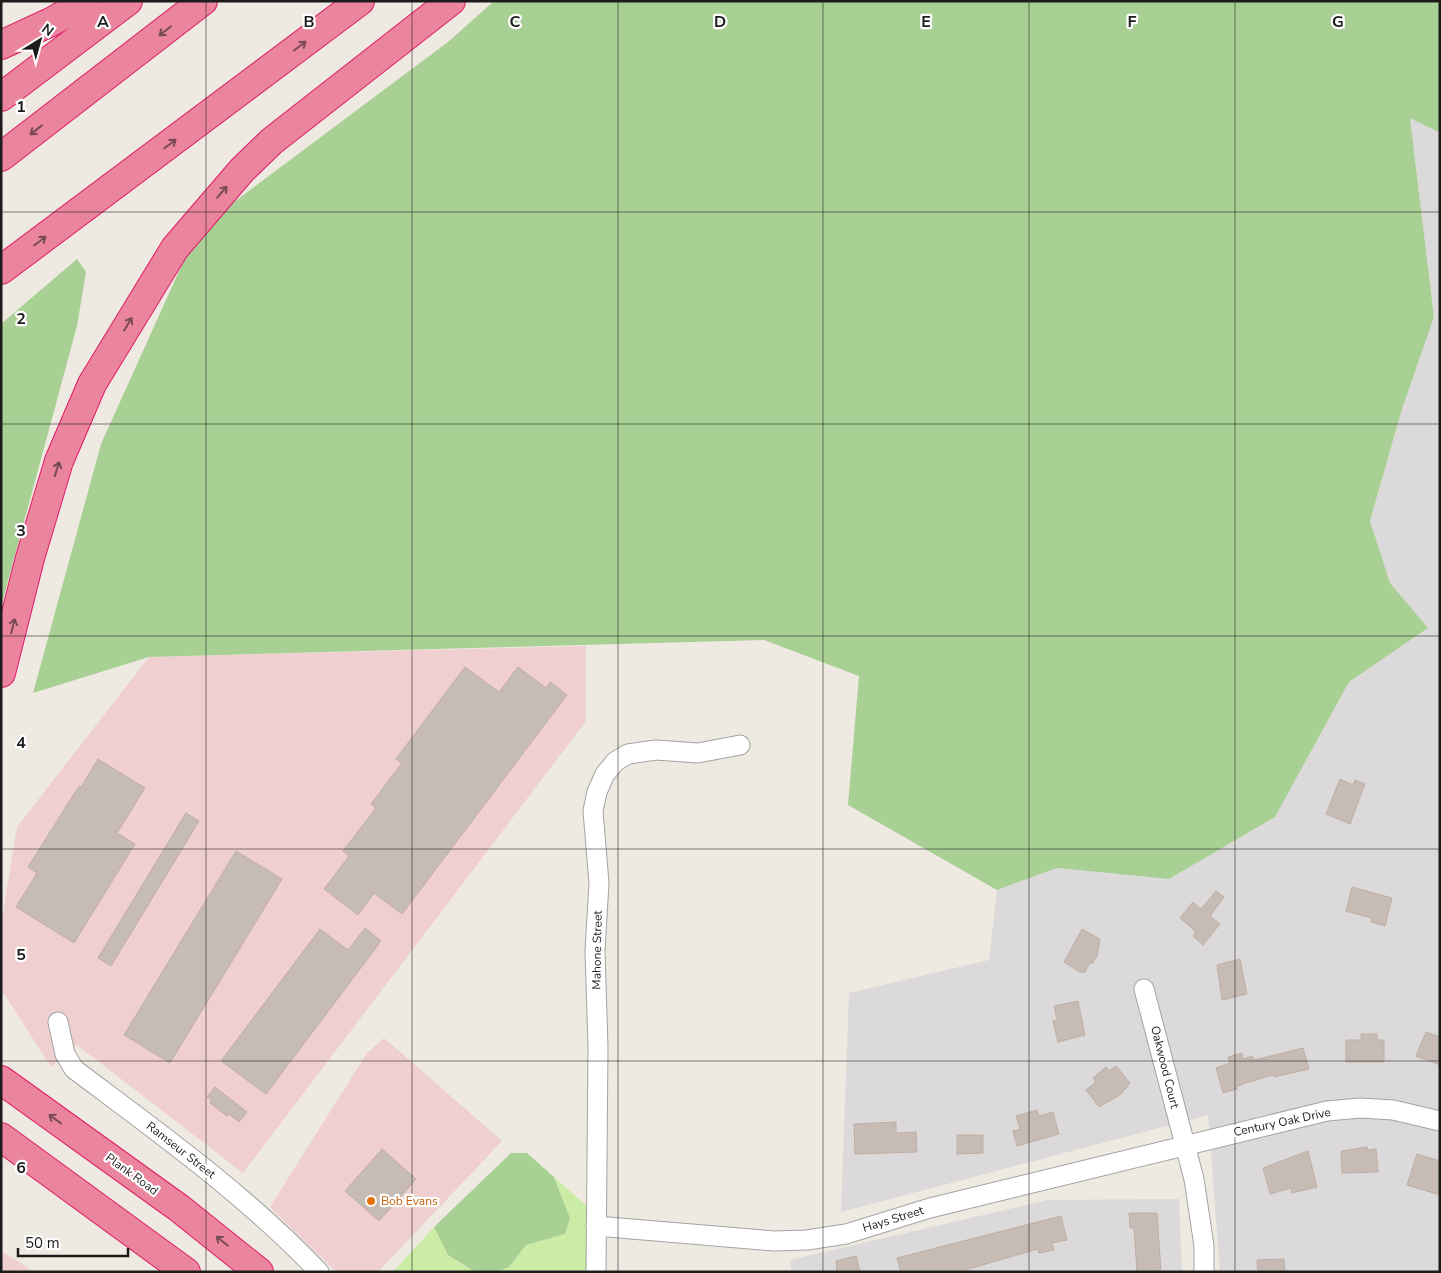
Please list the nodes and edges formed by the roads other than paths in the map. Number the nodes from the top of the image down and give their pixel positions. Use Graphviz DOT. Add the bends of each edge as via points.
graph roads {
  1 [pos="88,1"];
  2 [pos="128,1"];
  3 [pos="203,1"];
  4 [pos="360,1"];
  5 [pos="451,1"];
  6 [pos="1,45"];
  7 [pos="1,97"];
  8 [pos="1,157"];
  9 [pos="1,270"];
  10 [pos="1,673"];
  11 [pos="740,745"];
  12 [pos="1144,989"];
  13 [pos="58,1022"];
  14 [pos="1,1080"];
  15 [pos="1440,1121"];
  16 [pos="1,1137"];
  17 [pos="1185,1145"];
  18 [pos="1,1158"];
  19 [pos="93,1202"];
  20 [pos="596,1226"];
  21 [pos="186,1272"];
  22 [pos="260,1272"];
  23 [pos="319,1272"];
  24 [pos="596,1272"];
  25 [pos="1204,1272"];
  1 -- 6 [label="highway"];
  2 -- 7 [label="highway"];
  3 -- 8 [label="highway, one-way"];
  9 -- 4 [label="highway, one-way"];
  10 -- 5 [label="highway, one-way" via="59,461 92,384 175,248 242,170 272,141"];
  11 -- 20 [label="street, Mahone Street" via="698,753 656,750 628,754 616,761 605,774 597,792 594,811 599,883 595,950 598,1047"];
  12 -- 17 [label="street, Oakwood Court"];
  13 -- 23 [label="street, Ramseur Street" via="65,1054 74,1069 213,1174"];
  22 -- 14 [label="highway, Plank Road, one-way" via="179,1208"];
  15 -- 17 [label="street, Century Oak Drive" via="1393,1110 1327,1111"];
  16 -- 19 [label="highway"];
  17 -- 20 [label="street, Hays Street" via="930,1208 846,1234 807,1240 774,1241"];
  17 -- 25 [label="street, Oakwood Court" via="1199,1202"];
  18 -- 19 [label="highway" via="44,1184"];
  19 -- 21 [label="highway"];
  20 -- 24 [label="street, Mahone Street"];
}
